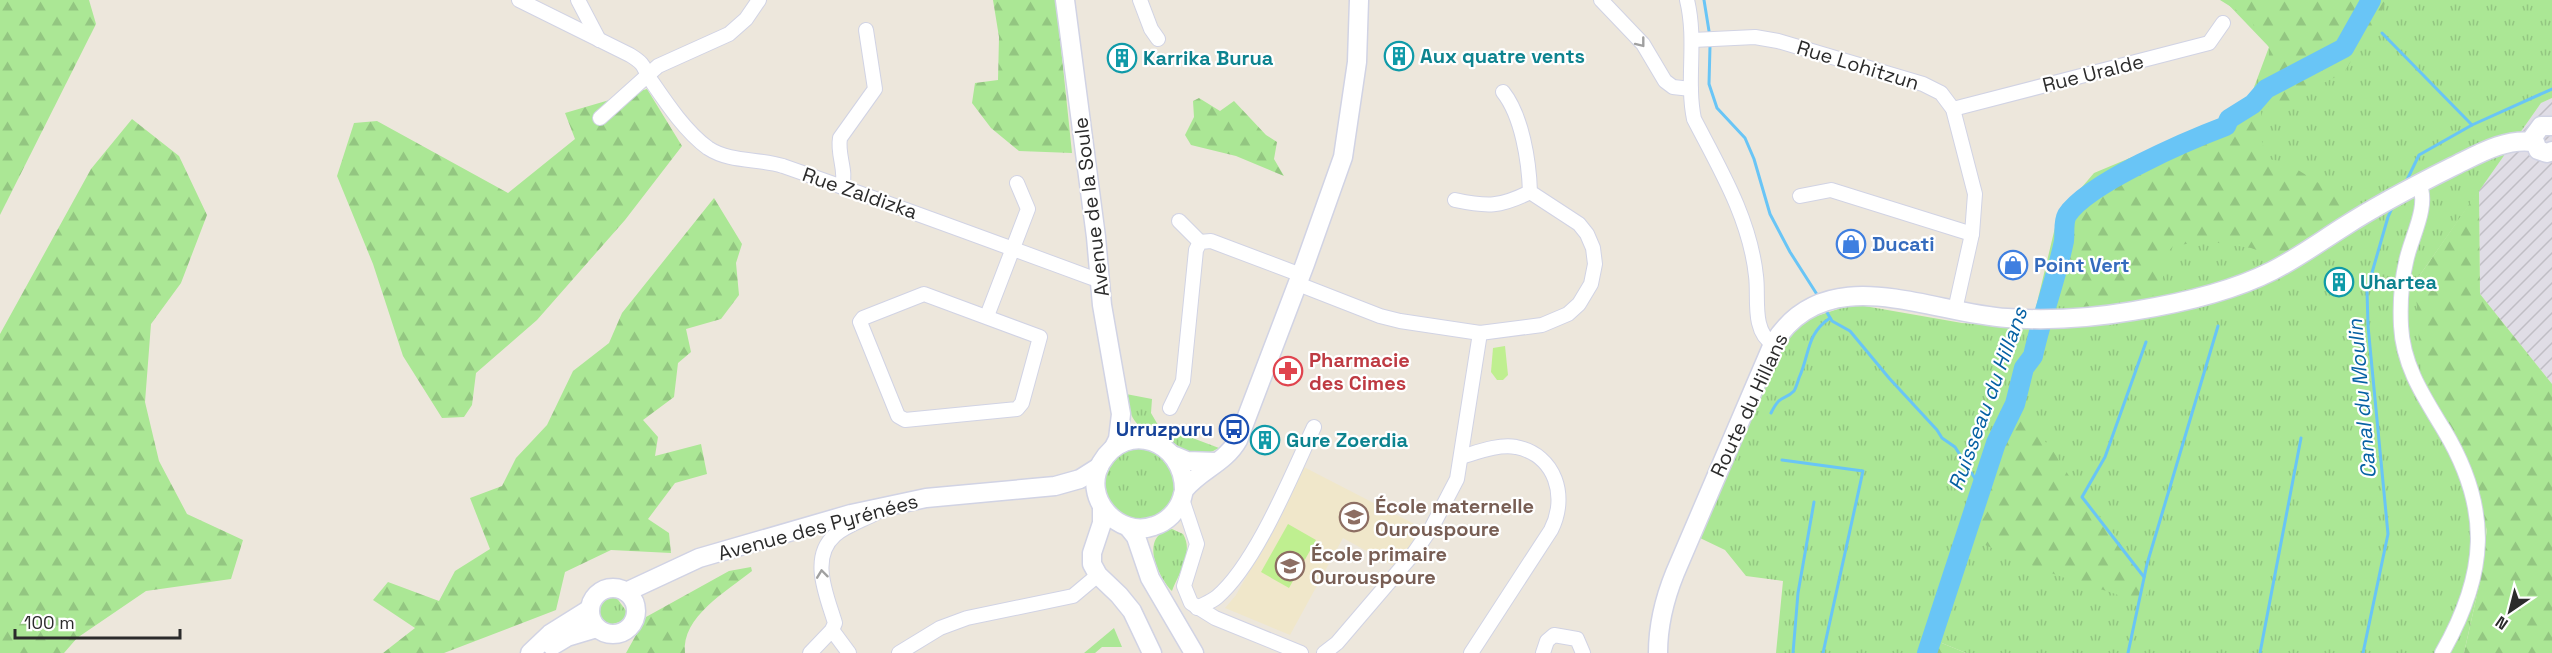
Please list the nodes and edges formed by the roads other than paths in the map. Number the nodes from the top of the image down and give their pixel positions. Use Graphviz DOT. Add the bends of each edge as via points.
graph roads {
  1 [pos="519,0"];
  2 [pos="578,0"];
  3 [pos="759,0"];
  4 [pos="1065,0"];
  5 [pos="1140,0"];
  6 [pos="1359,0"];
  7 [pos="1601,0"];
  8 [pos="1687,0"];
  9 [pos="2223,23"];
  10 [pos="866,30"];
  11 [pos="1158,39"];
  12 [pos="599,40"];
  13 [pos="1693,40"];
  14 [pos="649,76"];
  15 [pos="1692,89"];
  16 [pos="1503,92"];
  17 [pos="1953,109"];
  18 [pos="600,118"];
  19 [pos="2552,126"];
  20 [pos="2533,142"];
  21 [pos="2552,151"];
  22 [pos="1017,183"];
  23 [pos="2419,183"];
  24 [pos="842,187"];
  25 [pos="1530,192"];
  26 [pos="1800,196"];
  27 [pos="1455,200"];
  28 [pos="1179,221"];
  29 [pos="1972,234"];
  30 [pos="1200,242"];
  31 [pos="1013,249"];
  32 [pos="1099,278"];
  33 [pos="1299,279"];
  34 [pos="1955,310"];
  35 [pos="987,316"];
  36 [pos="1480,333"];
  37 [pos="1773,344"];
  38 [pos="1170,408"];
  39 [pos="1121,414"];
  40 [pos="1314,427"];
  41 [pos="1142,440"];
  42 [pos="1114,447"];
  43 [pos="1175,456"];
  44 [pos="1461,457"];
  45 [pos="1216,462"];
  46 [pos="1099,467"];
  47 [pos="1055,486"];
  48 [pos="1183,494"];
  49 [pos="1099,500"];
  50 [pos="894,504"];
  51 [pos="1161,523"];
  52 [pos="1126,526"];
  53 [pos="1194,536"];
  54 [pos="1096,540"];
  55 [pos="1143,553"];
  56 [pos="1098,575"];
  57 [pos="657,579"];
  58 [pos="626,592"];
  59 [pos="636,608"];
  60 [pos="1197,608"];
  61 [pos="590,609"];
  62 [pos="597,628"];
  63 [pos="832,630"];
  64 [pos="577,634"];
  65 [pos="530,653"];
  66 [pos="543,653"];
  67 [pos="558,653"];
  68 [pos="810,653"];
  69 [pos="849,653"];
  70 [pos="899,653"];
  71 [pos="1152,653"];
  72 [pos="1194,653"];
  73 [pos="1301,653"];
  74 [pos="1324,653"];
  75 [pos="1472,653"];
  76 [pos="1543,653"];
  77 [pos="1583,653"];
  78 [pos="1659,653"];
  79 [pos="2442,653"];
  1 -- 12 [label="street, Rue Zaldizka"];
  2 -- 12 [label="street"];
  3 -- 14 [label="street" via="729,34 658,66"];
  4 -- 32 [label="street, Avenue de la Soule"];
  5 -- 11 [label="street"];
  6 -- 33 [label="street" via="1358,62 1345,148"];
  7 -- 15 [label="street, one-way" via="1643,44 1665,81 1674,87"];
  8 -- 13 [label="street"];
  9 -- 17 [label="street, Rue Uralde" via="2209,43"];
  10 -- 24 [label="street" via="875,88 840,138"];
  12 -- 14 [label="street, Rue Zaldizka" via="644,64"];
  13 -- 15 [label="street"];
  13 -- 17 [label="street, Rue Lohitzun" via="1778,40 1923,84 1941,93"];
  14 -- 18 [label="street"];
  14 -- 24 [label="street, Rue Zaldizka" via="708,148 737,159 777,164"];
  15 -- 37 [label="street" via="1694,119 1733,194 1749,237 1759,324"];
  16 -- 25 [label="street" via="1510,101 1529,161"];
  17 -- 29 [label="street" via="1975,195"];
  19 -- 20 [label="street" via="2537,128"];
  20 -- 21 [label="street" via="2542,152"];
  20 -- 23 [label="street, Route du Hillans" via="2510,142"];
  22 -- 31 [label="street" via="1028,209"];
  23 -- 34 [label="street, Route du Hillans" via="2272,272 2233,288 2134,311 2080,318 2006,318"];
  23 -- 79 [label="street" via="2423,199 2401,288 2404,349 2408,368 2467,476 2478,519 2475,577"];
  24 -- 31 [label="street, Rue Zaldizka"];
  25 -- 27 [label="street" via="1510,202 1485,206"];
  25 -- 36 [label="street" via="1569,216 1587,234 1595,264 1591,284 1579,304 1559,318 1533,327"];
  26 -- 29 [label="street" via="1831,190"];
  28 -- 30 [label="street"];
  29 -- 34 [label="street"];
  30 -- 33 [label="street" via="1211,241"];
  30 -- 38 [label="street" via="1196,250 1184,381"];
  31 -- 32 [label="street, Rue Zaldizka"];
  31 -- 35 [label="street"];
  32 -- 39 [label="street, Avenue de la Soule"];
  33 -- 36 [label="street" via="1380,316"];
  33 -- 45 [label="street" via="1238,440 1231,452"];
  34 -- 37 [label="street, Route du Hillans" via="1868,296 1821,302 1789,321"];
  35 -- 35 [label="street" via="924,294 863,318 860,322 898,416 905,420 1017,409 1040,337"];
  36 -- 44 [label="street"];
  37 -- 78 [label="street, Route du Hillans" via="1664,600"];
  39 -- 41 [label="street, Avenue de la Soule"];
  39 -- 42 [label="street, Avenue de la Soule"];
  40 -- 60 [label="street" via="1261,535 1234,579 1217,597"];
  41 -- 42 [label="street"];
  41 -- 43 [label="street" via="1160,445"];
  42 -- 46 [label="street"];
  43 -- 45 [label="street"];
  43 -- 48 [label="street" via="1182,472"];
  44 -- 74 [label="street" via="1457,479 1426,536 1390,583"];
  44 -- 75 [label="street" via="1502,447 1527,451 1553,474 1560,502 1551,530"];
  45 -- 48 [label="street"];
  46 -- 47 [label="street, Avenue des Pyrénées" via="1080,479"];
  46 -- 49 [label="street" via="1095,480"];
  47 -- 49 [label="street, Avenue des Pyrénées"];
  47 -- 50 [label="street, Avenue des Pyrénées"];
  48 -- 51 [label="street"];
  48 -- 53 [label="street"];
  49 -- 52 [label="street" via="1112,519"];
  49 -- 54 [label="street" via="1102,523"];
  50 -- 57 [label="street, Avenue des Pyrénées" via="710,555"];
  63 -- 50 [label="street, one-way" via="835,623 820,568 826,548 836,534"];
  51 -- 52 [label="street" via="1141,529"];
  51 -- 53 [label="street" via="1185,525"];
  51 -- 55 [label="street"];
  52 -- 54 [label="street"];
  52 -- 55 [label="street"];
  53 -- 60 [label="street" via="1196,553 1184,586"];
  54 -- 56 [label="street" via="1092,564"];
  55 -- 72 [label="street" via="1150,578"];
  56 -- 70 [label="street" via="1073,596 967,618 940,628"];
  56 -- 71 [label="street" via="1132,611"];
  57 -- 58 [label="street, Avenue des Pyrénées"];
  57 -- 59 [label="street, Avenue des Pyrénées"];
  58 -- 59 [label="street"];
  58 -- 61 [label="street" via="602,590"];
  59 -- 62 [label="street" via="633,622 622,632 607,633"];
  60 -- 73 [label="street"];
  61 -- 62 [label="street"];
  61 -- 65 [label="street" via="550,634"];
  62 -- 64 [label="street"];
  63 -- 68 [label="street"];
  63 -- 69 [label="street"];
  64 -- 66 [label="street"];
  64 -- 67 [label="street"];
  76 -- 77 [label="street" via="1546,641 1554,636 1577,639"];
}
